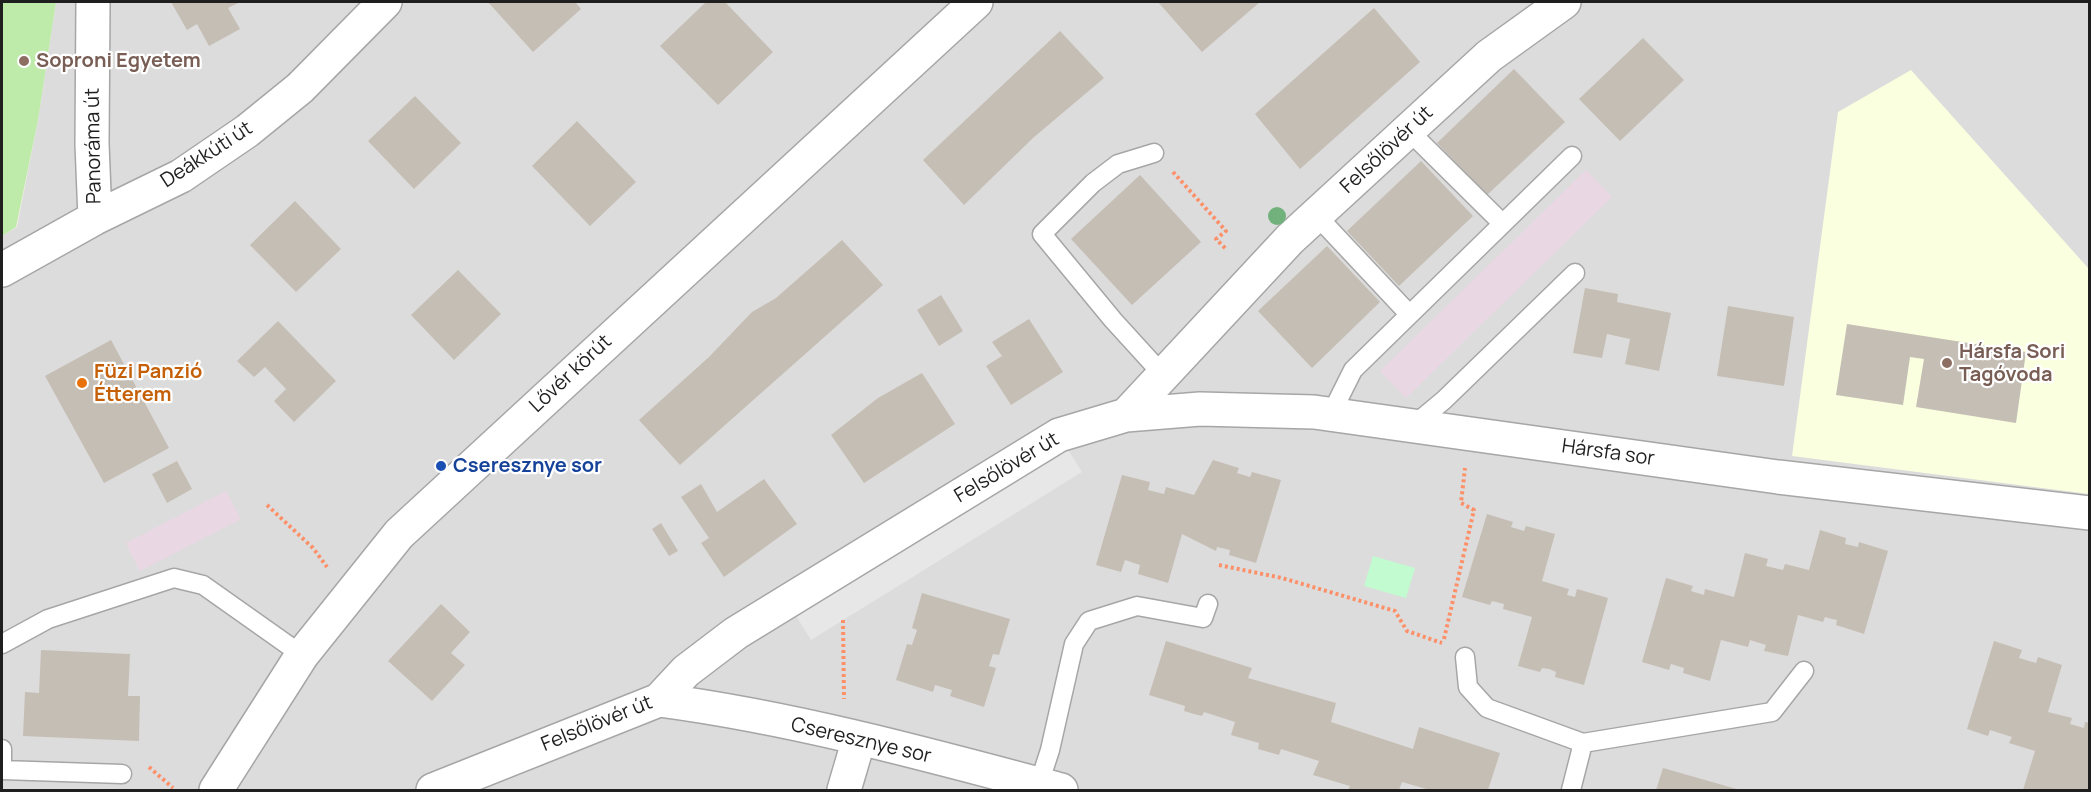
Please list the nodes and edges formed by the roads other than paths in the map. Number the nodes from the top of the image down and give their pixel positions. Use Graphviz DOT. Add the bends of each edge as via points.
graph roads {
  1 [pos="93,2"];
  2 [pos="385,2"];
  3 [pos="976,2"];
  4 [pos="1564,2"];
  5 [pos="1408,130"];
  6 [pos="1154,153"];
  7 [pos="1572,156"];
  8 [pos="1317,216"];
  9 [pos="94,218"];
  10 [pos="1502,222"];
  11 [pos="2,270"];
  12 [pos="1575,273"];
  13 [pos="1408,314"];
  14 [pos="1164,376"];
  15 [pos="1331,414"];
  16 [pos="1126,416"];
  17 [pos="1414,425"];
  18 [pos="2090,513"];
  19 [pos="1208,604"];
  20 [pos="2,644"];
  21 [pos="302,655"];
  22 [pos="1465,657"];
  23 [pos="1804,671"];
  24 [pos="659,700"];
  25 [pos="859,739"];
  26 [pos="1583,743"];
  27 [pos="2,749"];
  28 [pos="2,764"];
  29 [pos="2,770"];
  30 [pos="122,774"];
  31 [pos="1050,787"];
  32 [pos="222,788"];
  33 [pos="433,790"];
  34 [pos="844,790"];
  35 [pos="1571,790"];
  1 -- 9 [label="street, Panoráma út"];
  2 -- 9 [label="street, Deákkúti út" via="300,88 247,131 181,176"];
  3 -- 21 [label="street, Lővér körút" via="399,534"];
  4 -- 5 [label="street, Felsőlövér út" via="1489,56"];
  5 -- 8 [label="street, Felsőlövér út"];
  5 -- 10 [label="lane"];
  6 -- 14 [label="lane" via="1118,164 1042,234"];
  7 -- 10 [label="lane"];
  8 -- 13 [label="lane"];
  8 -- 14 [label="street, Felsőlövér út" via="1290,239"];
  9 -- 11 [label="street, Deákkúti út"];
  10 -- 13 [label="lane"];
  12 -- 17 [label="lane"];
  13 -- 15 [label="lane" via="1353,370"];
  14 -- 16 [label="street, Felsőlövér út"];
  15 -- 16 [label="street, Hársfa sor" via="1200,409"];
  15 -- 17 [label="street, Hársfa sor"];
  16 -- 24 [label="street, Felsőlövér út" via="1059,435 736,633 686,671"];
  17 -- 18 [label="street, Hársfa sor" via="1778,477"];
  19 -- 31 [label="lane" via="1203,618 1137,606 1089,621 1074,644 1050,750"];
  20 -- 21 [label="lane" via="48,619 174,578 203,585"];
  21 -- 32 [label="street, Lővér körút"];
  22 -- 26 [label="lane" via="1468,687 1487,708"];
  23 -- 26 [label="lane" via="1772,712"];
  24 -- 25 [label="street, Cseresznye sor" via="718,708"];
  24 -- 33 [label="street, Felsőlövér út"];
  25 -- 31 [label="street, Cseresznye sor"];
  25 -- 34 [label="street"];
  26 -- 35 [label="lane"];
  27 -- 28 [label="lane"];
  29 -- 30 [label="lane"];
}
